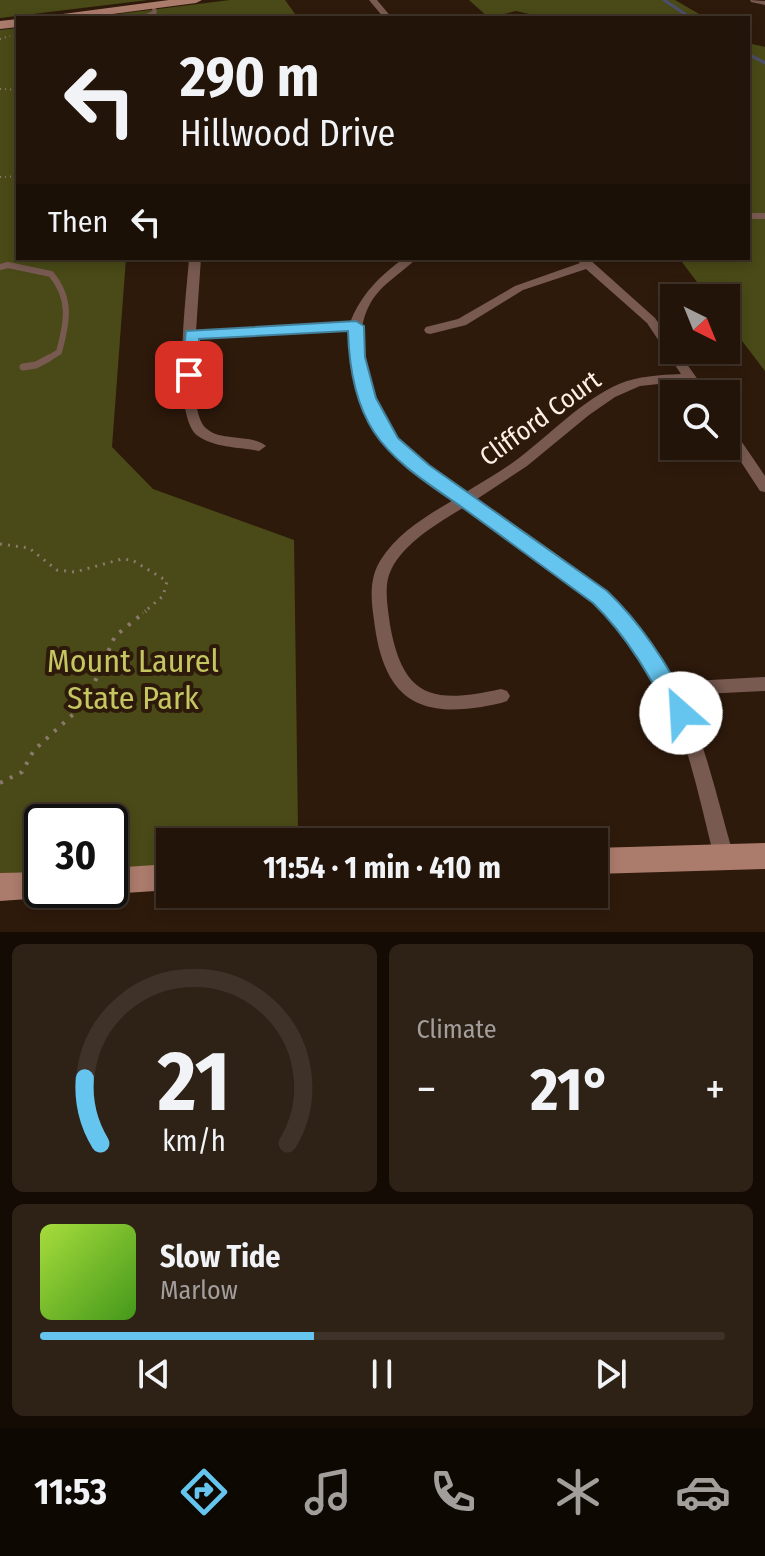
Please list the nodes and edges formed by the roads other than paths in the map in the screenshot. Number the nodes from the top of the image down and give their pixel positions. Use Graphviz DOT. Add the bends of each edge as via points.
graph roads {
  1 [pos="196,0"];
  2 [pos="373,0"];
  3 [pos="754,0"];
  4 [pos="765,3"];
  5 [pos="155,12"];
  6 [pos="89,16"];
  7 [pos="386,16"];
  8 [pos="195,260"];
  9 [pos="409,260"];
  10 [pos="584,261"];
  11 [pos="0,267"];
  12 [pos="356,326"];
  13 [pos="430,330"];
  14 [pos="191,335"];
  15 [pos="23,367"];
  16 [pos="690,377"];
  17 [pos="692,380"];
  18 [pos="259,446"];
  19 [pos="740,450"];
  20 [pos="765,487"];
  21 [pos="465,498"];
  22 [pos="765,684"];
  23 [pos="670,689"];
  24 [pos="501,696"];
  25 [pos="765,856"];
  26 [pos="724,857"];
  27 [pos="608,861"];
  28 [pos="156,878"];
  29 [pos="128,880"];
  30 [pos="24,886"];
  31 [pos="0,887"];
  1 -- 5 [label="street"];
  2 -- 7 [label="street"];
  3 -- 4 [label="street"];
  5 -- 6 [label="street"];
  8 -- 14 [label="street"];
  9 -- 12 [label="street" via="367,299"];
  10 -- 13 [label="street" via="519,288 462,322"];
  10 -- 16 [label="street" via="644,313"];
  11 -- 15 [label="lane" via="51,274 67,295 59,352"];
  12 -- 14 [label="street"];
  12 -- 21 [label="street" via="360,371 381,428 406,456"];
  14 -- 18 [label="street" via="194,422 209,436"];
  16 -- 17 [label="street"];
  16 -- 21 [label="street, Clifford Court" via="646,380 621,389"];
  19 -- 20 [label="street"];
  21 -- 23 [label="street" via="600,597 634,633"];
  21 -- 24 [label="street, Clifford Court" via="387,562 379,591 384,643 397,675 428,700 448,706"];
  22 -- 23 [label="street"];
  23 -- 26 [label="street"];
  25 -- 26 [label="street"];
  26 -- 27 [label="street"];
  28 -- 29 [label="street"];
  30 -- 31 [label="street"];
}
